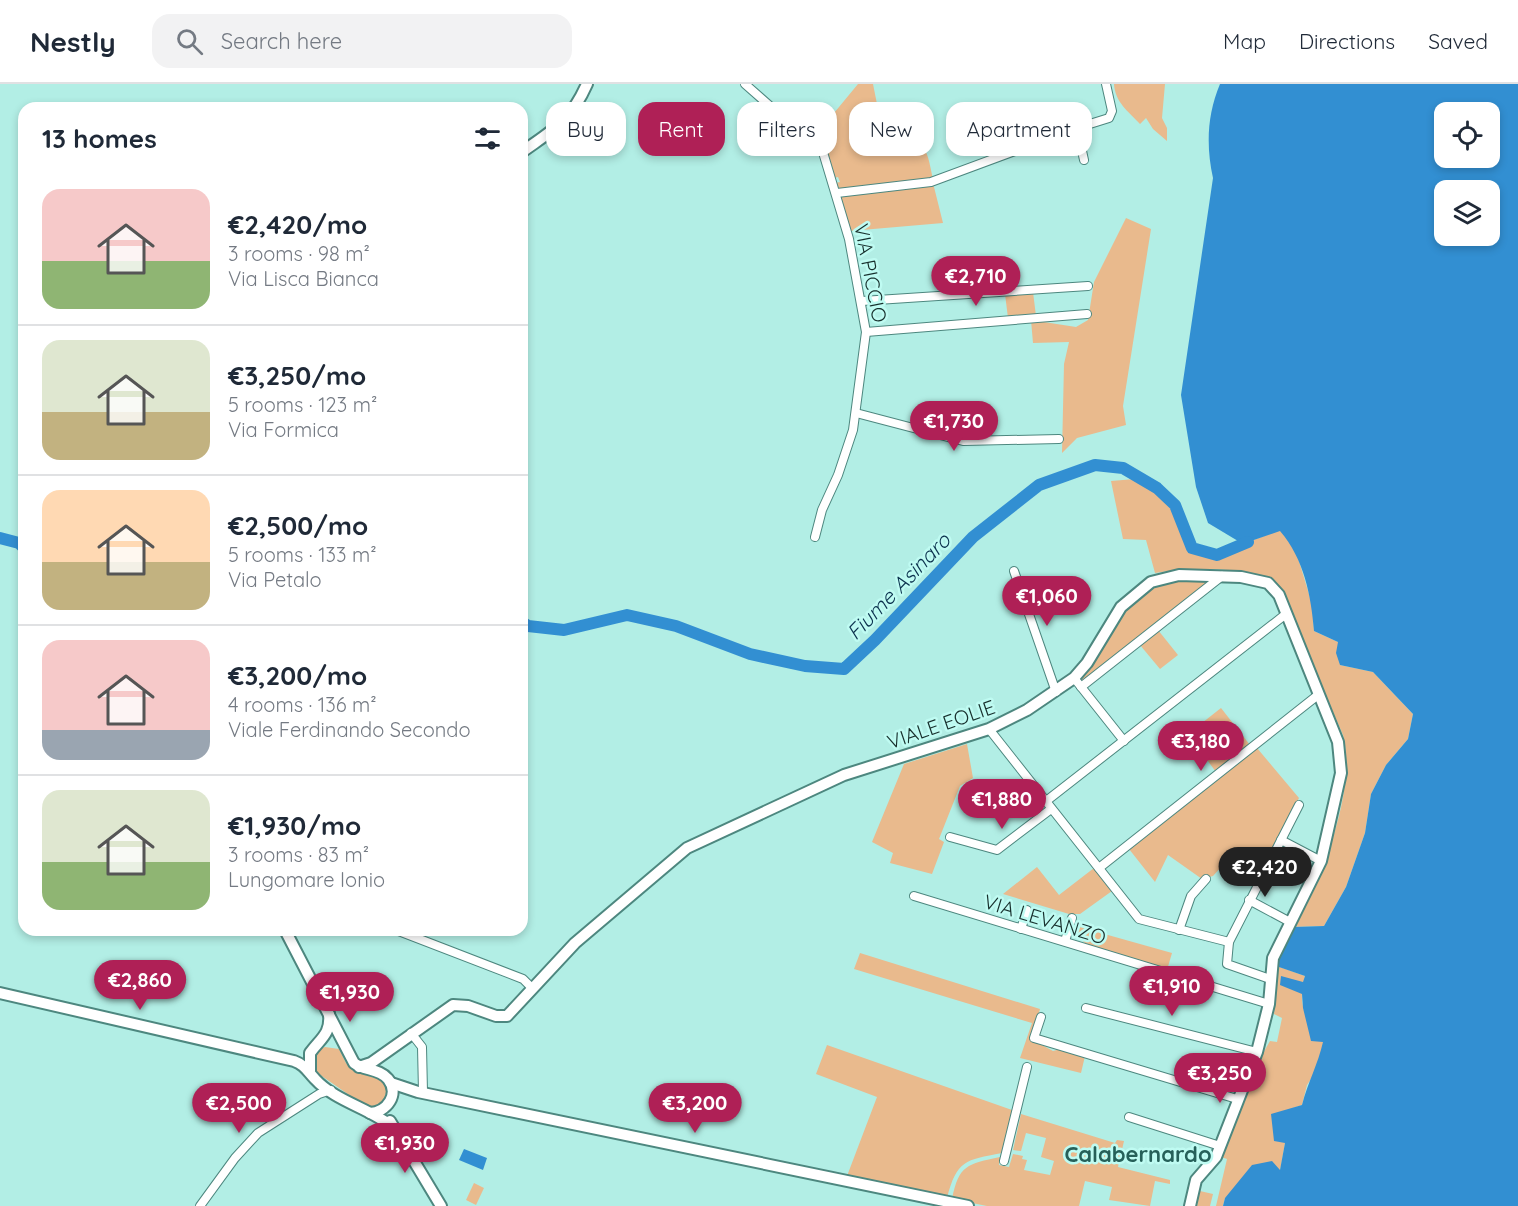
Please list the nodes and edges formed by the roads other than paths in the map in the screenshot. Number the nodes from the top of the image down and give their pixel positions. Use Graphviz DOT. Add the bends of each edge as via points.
graph roads {
  1 [pos="587,84"];
  2 [pos="1106,84"];
  3 [pos="750,85"];
  4 [pos="1092,123"];
  5 [pos="528,148"];
  6 [pos="1001,156"];
  7 [pos="1083,156"];
  8 [pos="1084,160"];
  9 [pos="837,193"];
  10 [pos="1088,286"];
  11 [pos="862,301"];
  12 [pos="1087,314"];
  13 [pos="866,332"];
  14 [pos="856,413"];
  15 [pos="1059,438"];
  16 [pos="815,537"];
  17 [pos="1014,572"];
  18 [pos="1223,575"];
  19 [pos="1286,614"];
  20 [pos="1078,683"];
  21 [pos="1056,692"];
  22 [pos="1318,695"];
  23 [pos="989,729"];
  24 [pos="1124,741"];
  25 [pos="1048,805"];
  26 [pos="1299,805"];
  27 [pos="950,837"];
  28 [pos="1281,840"];
  29 [pos="1321,861"];
  30 [pos="1098,868"];
  31 [pos="1206,879"];
  32 [pos="914,896"];
  33 [pos="1249,900"];
  34 [pos="1027,910"];
  35 [pos="1072,918"];
  36 [pos="1290,922"];
  37 [pos="1022,929"];
  38 [pos="1179,930"];
  39 [pos="288,936"];
  40 [pos="412,936"];
  41 [pos="1065,941"];
  42 [pos="1229,942"];
  43 [pos="1270,979"];
  44 [pos="532,988"];
  45 [pos="0,993"];
  46 [pos="1269,1004"];
  47 [pos="1086,1008"];
  48 [pos="329,1013"];
  49 [pos="1041,1017"];
  50 [pos="411,1033"];
  51 [pos="322,1042"];
  52 [pos="393,1046"];
  53 [pos="345,1047"];
  54 [pos="1254,1051"];
  55 [pos="310,1053"];
  56 [pos="274,1057"];
  57 [pos="359,1067"];
  58 [pos="1027,1067"];
  59 [pos="383,1073"];
  60 [pos="312,1075"];
  61 [pos="391,1083"];
  62 [pos="331,1090"];
  63 [pos="420,1092"];
  64 [pos="315,1097"];
  65 [pos="1234,1099"];
  66 [pos="390,1102"];
  67 [pos="370,1113"];
  68 [pos="1129,1117"];
  69 [pos="394,1128"];
  70 [pos="1218,1145"];
  71 [pos="1004,1161"];
  72 [pos="200,1206"];
  73 [pos="441,1206"];
  74 [pos="968,1206"];
  75 [pos="1190,1206"];
  1 -- 5 [label="street" via="566,120"];
  2 -- 4 [label="street" via="1112,111 1109,118"];
  3 -- 9 [label="street, VIA PICCIO" via="779,114 817,139"];
  6 -- 9 [label="street" via="931,182"];
  7 -- 8 [label="street"];
  9 -- 11 [label="street, VIA PICCIO"];
  10 -- 11 [label="street"];
  11 -- 13 [label="street, VIA PICCIO"];
  12 -- 13 [label="street"];
  13 -- 14 [label="street, VIA PICCIO"];
  14 -- 15 [label="street" via="963,441"];
  14 -- 16 [label="street, VIA PICCIO" via="848,448"];
  17 -- 21 [label="street"];
  18 -- 19 [label="street, VIALE EOLIE" via="1268,583 1279,595"];
  18 -- 20 [label="street"];
  18 -- 20 [label="street, VIALE EOLIE" via="1167,576 1140,589 1121,606"];
  19 -- 22 [label="street, VIALE EOLIE"];
  19 -- 24 [label="street"];
  20 -- 21 [label="street, VIALE EOLIE"];
  20 -- 24 [label="street"];
  21 -- 23 [label="street, VIALE EOLIE"];
  22 -- 29 [label="street, VIALE EOLIE" via="1338,742 1341,763 1339,788"];
  22 -- 30 [label="street"];
  23 -- 25 [label="street"];
  23 -- 44 [label="street, VIALE EOLIE" via="844,775 687,848 575,943"];
  24 -- 25 [label="street"];
  25 -- 27 [label="street" via="997,850"];
  25 -- 30 [label="street"];
  26 -- 28 [label="street"];
  28 -- 29 [label="street"];
  28 -- 33 [label="street"];
  29 -- 36 [label="street, VIALE EOLIE"];
  30 -- 38 [label="street" via="1139,919"];
  31 -- 38 [label="street" via="1191,896"];
  32 -- 37 [label="street, VIA LEVANZO"];
  33 -- 36 [label="street"];
  33 -- 42 [label="street"];
  34 -- 37 [label="street"];
  35 -- 41 [label="street"];
  36 -- 43 [label="street, VIALE EOLIE" via="1273,958"];
  37 -- 41 [label="street, VIA LEVANZO"];
  38 -- 42 [label="street"];
  39 -- 48 [label="street"];
  40 -- 44 [label="street" via="523,979"];
  41 -- 46 [label="street, VIA LEVANZO"];
  42 -- 43 [label="street" via="1227,964"];
  43 -- 46 [label="street, VIALE EOLIE"];
  44 -- 50 [label="street, VIALE EOLIE" via="507,1016 453,1005"];
  45 -- 56 [label="street"];
  46 -- 54 [label="street, VIALE EOLIE"];
  47 -- 54 [label="street"];
  48 -- 51 [label="street" via="328,1030"];
  48 -- 53 [label="street"];
  49 -- 65 [label="street" via="1034,1038"];
  50 -- 52 [label="street, VIALE EOLIE"];
  50 -- 63 [label="street" via="422,1047"];
  51 -- 53 [label="street" via="332,1041"];
  51 -- 55 [label="street"];
  52 -- 57 [label="street, VIALE EOLIE"];
  52 -- 59 [label="street" via="384,1057"];
  53 -- 57 [label="street"];
  54 -- 65 [label="street, VIALE EOLIE"];
  55 -- 56 [label="street"];
  55 -- 60 [label="street"];
  56 -- 60 [label="street" via="300,1063"];
  57 -- 59 [label="street"];
  58 -- 71 [label="street"];
  59 -- 61 [label="street"];
  60 -- 62 [label="street"];
  60 -- 64 [label="street"];
  61 -- 63 [label="street"];
  61 -- 66 [label="street"];
  62 -- 64 [label="street"];
  62 -- 67 [label="street"];
  63 -- 66 [label="street"];
  63 -- 74 [label="street"];
  64 -- 72 [label="street" via="258,1133"];
  65 -- 70 [label="street, VIALE EOLIE"];
  66 -- 67 [label="street"];
  66 -- 69 [label="street" via="387,1114"];
  67 -- 69 [label="street"];
  68 -- 70 [label="street"];
  69 -- 73 [label="street"];
  70 -- 75 [label="street, VIALE EOLIE" via="1216,1156 1196,1180"];
}
